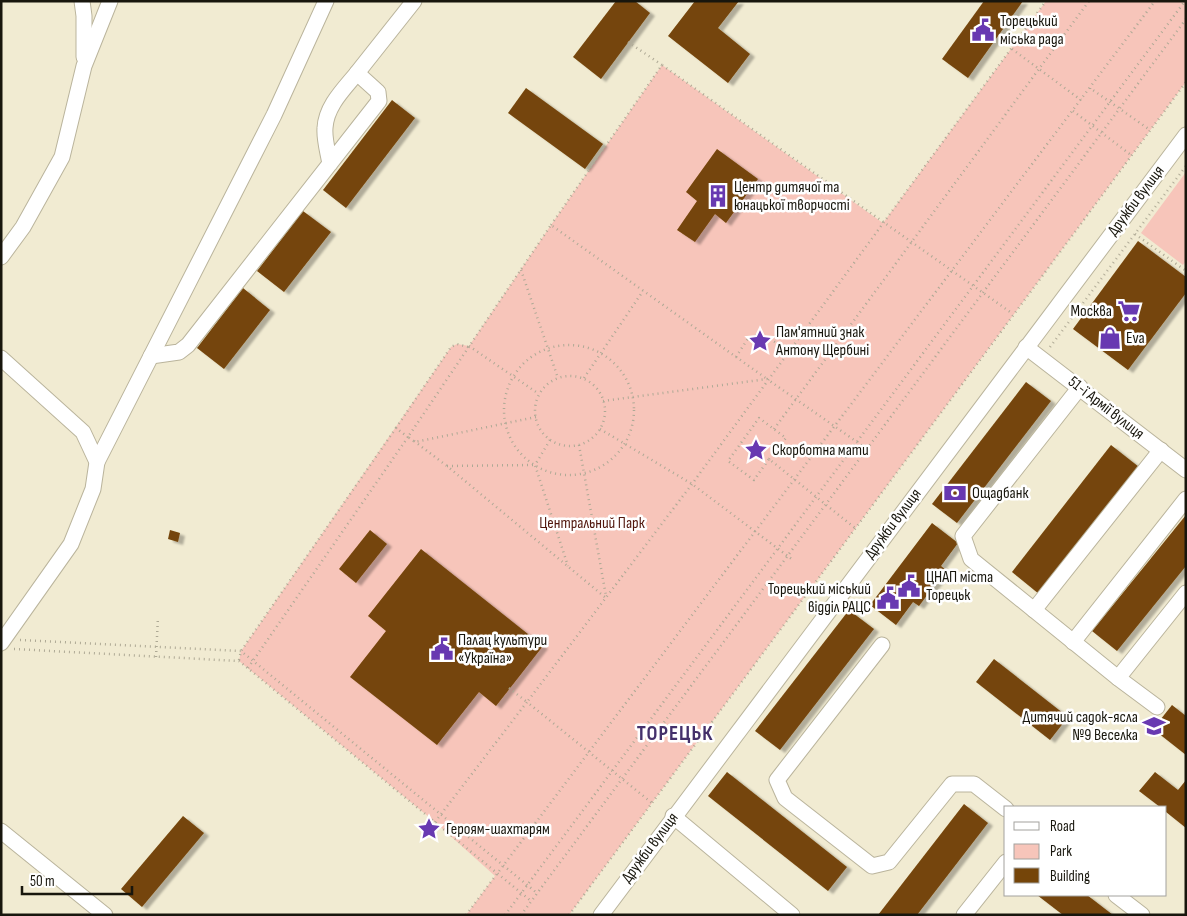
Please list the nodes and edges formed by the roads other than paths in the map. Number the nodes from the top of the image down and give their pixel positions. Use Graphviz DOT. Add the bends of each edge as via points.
graph roads {
  1 [pos="82,1"];
  2 [pos="110,1"];
  3 [pos="326,1"];
  4 [pos="414,1"];
  5 [pos="84,66"];
  6 [pos="358,73"];
  7 [pos="1186,135"];
  8 [pos="330,164"];
  9 [pos="1,257"];
  10 [pos="1026,347"];
  11 [pos="151,356"];
  12 [pos="1,358"];
  13 [pos="1080,387"];
  14 [pos="1161,450"];
  15 [pos="97,462"];
  16 [pos="1186,470"];
  17 [pos="1186,499"];
  18 [pos="1186,593"];
  19 [pos="1034,610"];
  20 [pos="1074,642"];
  21 [pos="5,644"];
  22 [pos="882,645"];
  23 [pos="1118,678"];
  24 [pos="1157,707"];
  25 [pos="1004,807"];
  26 [pos="673,816"];
  27 [pos="1,831"];
  28 [pos="1004,865"];
  29 [pos="1117,896"];
  30 [pos="105,915"];
  31 [pos="601,915"];
  32 [pos="792,915"];
  33 [pos="964,915"];
  34 [pos="1142,915"];
  1 -- 5 [label="street"];
  2 -- 5 [label="street"];
  3 -- 11 [label="street" via="274,115"];
  4 -- 6 [label="street"];
  5 -- 9 [label="street" via="62,157 23,227"];
  6 -- 8 [label="street" via="328,112 325,128"];
  6 -- 8 [label="street" via="378,92 378,101"];
  7 -- 10 [label="street, Дружби вулиця"];
  8 -- 11 [label="street" via="188,345 178,352"];
  10 -- 13 [label="street, 51-ї Армії вулиця"];
  10 -- 26 [label="street, Дружби вулиця"];
  11 -- 15 [label="street"];
  12 -- 15 [label="street" via="83,432"];
  13 -- 14 [label="street, 51-ї Армії вулиця"];
  13 -- 19 [label="street" via="963,536 971,559"];
  14 -- 16 [label="street, 51-ї Армії вулиця"];
  14 -- 19 [label="street"];
  15 -- 21 [label="street" via="93,489 71,544"];
  17 -- 20 [label="street"];
  18 -- 23 [label="street"];
  19 -- 20 [label="street"];
  20 -- 23 [label="street"];
  22 -- 25 [label="street" via="777,780 785,798 872,866 889,862 952,784 974,784"];
  23 -- 24 [label="street"];
  26 -- 31 [label="street, Дружби вулиця"];
  26 -- 32 [label="street"];
  27 -- 30 [label="street"];
  28 -- 33 [label="street"];
  29 -- 34 [label="street"];
}
